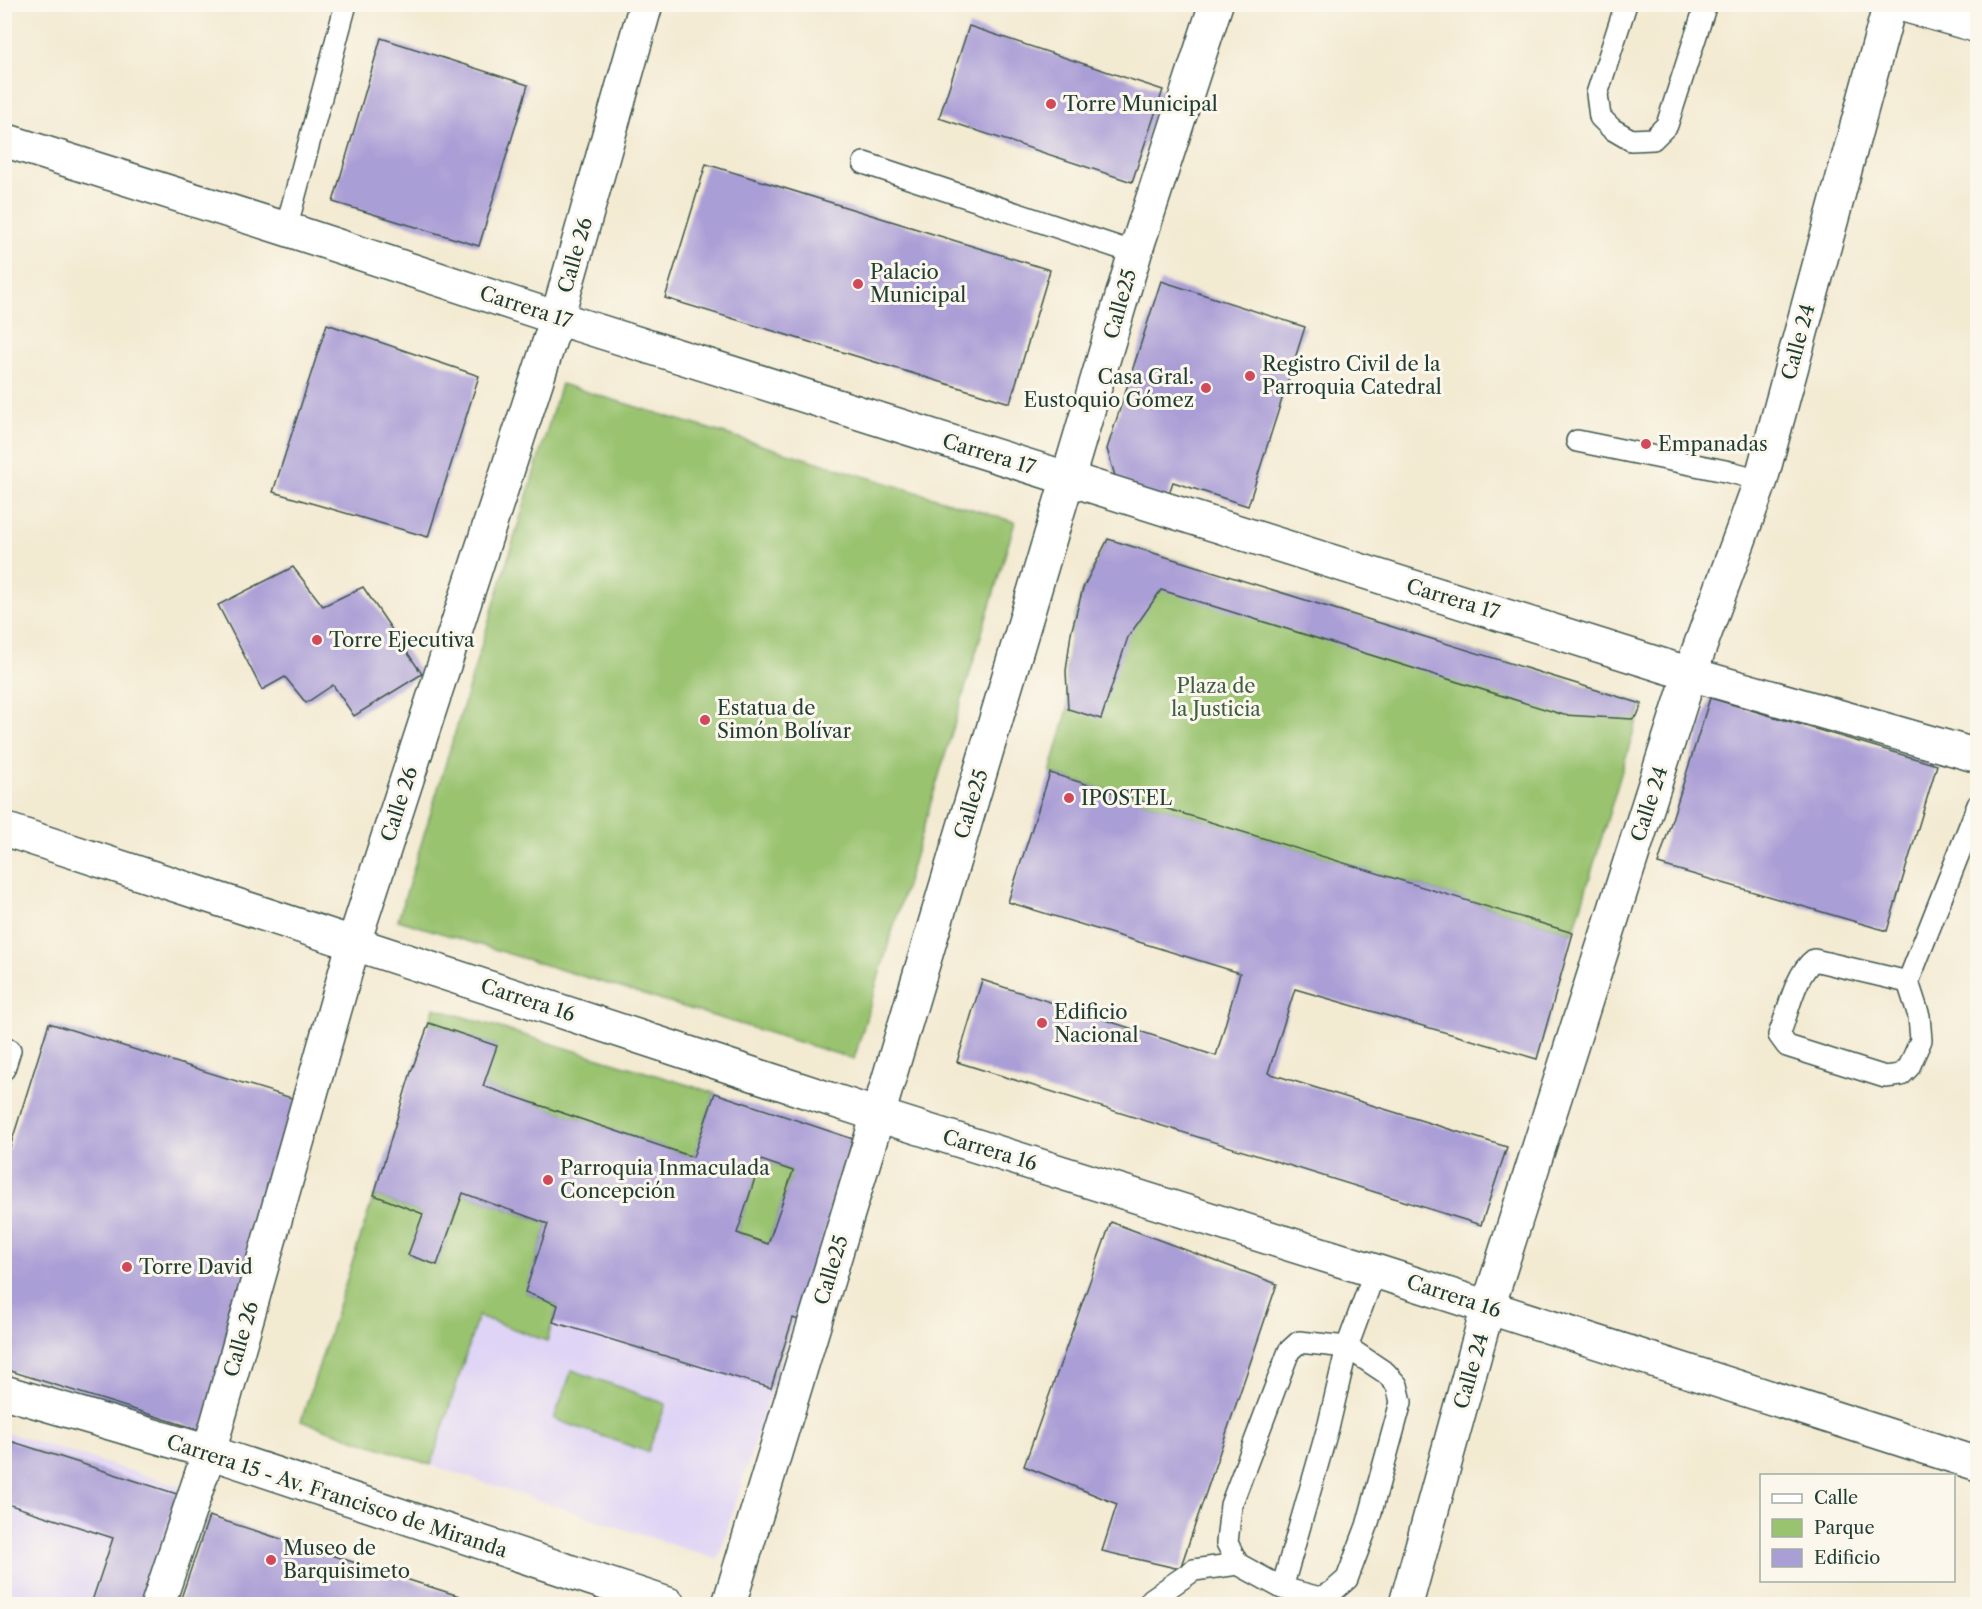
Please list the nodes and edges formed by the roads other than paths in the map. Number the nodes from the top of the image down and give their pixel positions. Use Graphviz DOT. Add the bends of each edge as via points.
graph roads {
  1 [pos="346,4"];
  2 [pos="646,4"];
  3 [pos="1216,4"];
  4 [pos="1626,4"];
  5 [pos="1706,4"];
  6 [pos="1890,4"];
  7 [pos="1900,4"];
  8 [pos="1977,26"];
  9 [pos="4,140"];
  10 [pos="864,163"];
  11 [pos="286,229"];
  12 [pos="1135,253"];
  13 [pos="557,318"];
  14 [pos="1577,441"];
  15 [pos="1069,479"];
  16 [pos="1761,480"];
  17 [pos="1690,674"];
  18 [pos="1977,756"];
  19 [pos="1977,806"];
  20 [pos="4,829"];
  21 [pos="354,942"];
  22 [pos="1908,982"];
  23 [pos="878,1115"];
  24 [pos="1375,1271"];
  25 [pos="1488,1307"];
  26 [pos="1347,1347"];
  27 [pos="4,1392"];
  28 [pos="209,1452"];
  29 [pos="1977,1464"];
  30 [pos="1238,1564"];
  31 [pos="1282,1588"];
  32 [pos="158,1605"];
  33 [pos="668,1605"];
  34 [pos="729,1605"];
  35 [pos="1149,1605"];
  36 [pos="1406,1605"];
  1 -- 11 [label="lane"];
  2 -- 13 [label="street, Calle 26"];
  3 -- 12 [label="street, Calle25"];
  4 -- 5 [label="lane" via="1597,94 1600,117 1631,140 1653,139 1666,125"];
  6 -- 16 [label="street, Calle 24"];
  7 -- 8 [label="street"];
  9 -- 11 [label="street, Carrera 17"];
  10 -- 12 [label="lane"];
  11 -- 13 [label="street, Carrera 17"];
  12 -- 15 [label="street, Calle25"];
  13 -- 15 [label="street, Carrera 17"];
  13 -- 21 [label="street, Calle 26"];
  14 -- 16 [label="lane"];
  15 -- 17 [label="street, Carrera 17"];
  15 -- 23 [label="street, Calle25"];
  16 -- 17 [label="street, Calle 24"];
  17 -- 18 [label="street, Carrera 17"];
  17 -- 25 [label="street, Calle 24"];
  19 -- 22 [label="lane"];
  20 -- 21 [label="street, Carrera 16"];
  21 -- 23 [label="street, Carrera 16"];
  21 -- 28 [label="street, Calle 26"];
  22 -- 22 [label="lane" via="1814,960 1801,974 1779,1035 1787,1046 1886,1077 1901,1075 1921,1040 1919,1016"];
  23 -- 24 [label="street, Carrera 16"];
  23 -- 34 [label="street, Calle25"];
  24 -- 25 [label="street, Carrera 16"];
  24 -- 26 [label="lane"];
  25 -- 29 [label="street, Carrera 16"];
  25 -- 36 [label="street, Calle 24"];
  26 -- 30 [label="lane" via="1299,1342 1289,1351 1231,1505 1227,1543"];
  26 -- 31 [label="lane"];
  26 -- 31 [label="lane" via="1397,1385 1401,1402 1393,1433 1367,1526 1347,1579 1320,1598"];
  27 -- 28 [label="street, Carrera 15 - Av. Francisco de Miranda"];
  28 -- 32 [label="street, Calle 26"];
  28 -- 33 [label="street, Carrera 15 - Av. Francisco de Miranda"];
  30 -- 31 [label="lane"];
  30 -- 35 [label="lane" via="1194,1570"];
}
